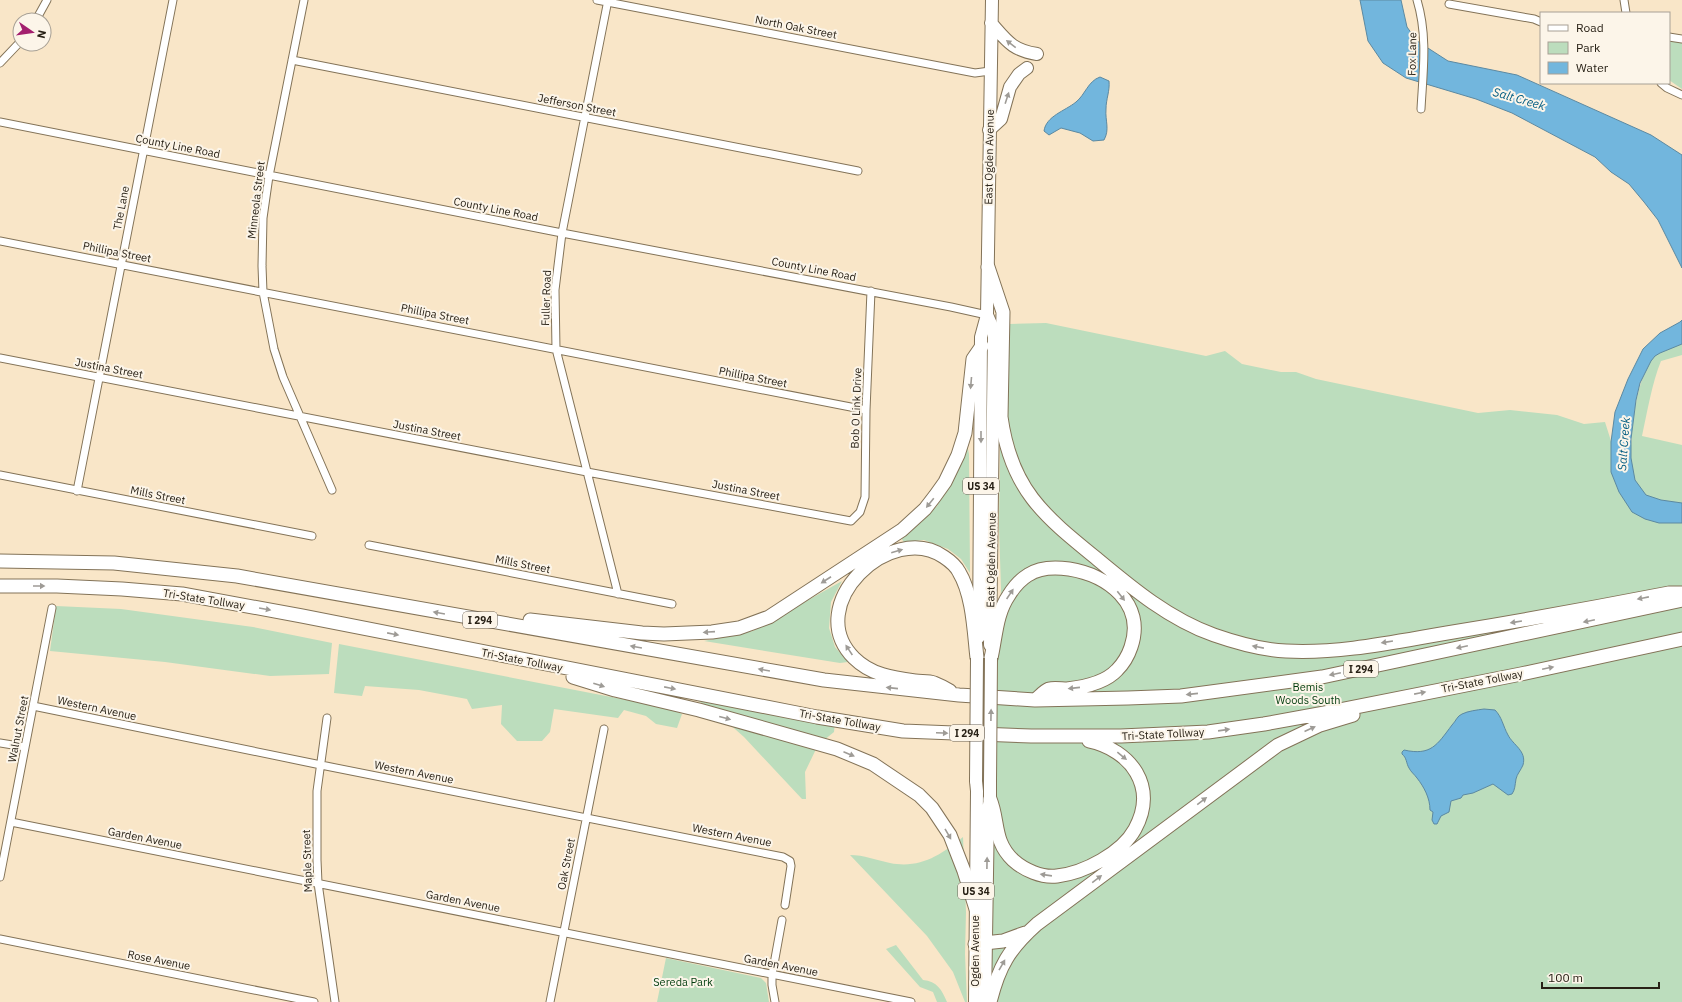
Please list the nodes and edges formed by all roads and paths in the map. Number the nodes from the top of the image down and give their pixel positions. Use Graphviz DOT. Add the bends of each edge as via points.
graph roads {
  1 [pos="173,0"];
  2 [pos="304,0"];
  3 [pos="597,0"];
  4 [pos="992,0"];
  5 [pos="1416,0"];
  6 [pos="1624,0"];
  7 [pos="46,1"];
  8 [pos="608,1"];
  9 [pos="1449,4"];
  10 [pos="40,12"];
  11 [pos="1626,12"];
  12 [pos="1540,22"];
  13 [pos="991,24"];
  14 [pos="1670,37"];
  15 [pos="1682,39"];
  16 [pos="12,50"];
  17 [pos="1037,54"];
  18 [pos="292,60"];
  19 [pos="0,63"];
  20 [pos="1027,68"];
  21 [pos="990,71"];
  22 [pos="1662,84"];
  23 [pos="1682,96"];
  24 [pos="1420,109"];
  25 [pos="585,117"];
  26 [pos="0,122"];
  27 [pos="990,130"];
  28 [pos="144,151"];
  29 [pos="858,171"];
  30 [pos="269,176"];
  31 [pos="562,233"];
  32 [pos="0,241"];
  33 [pos="121,264"];
  34 [pos="988,266"];
  35 [pos="263,292"];
  36 [pos="871,292"];
  37 [pos="987,315"];
  38 [pos="982,346"];
  39 [pos="556,349"];
  40 [pos="0,358"];
  41 [pos="100,377"];
  42 [pos="866,410"];
  43 [pos="299,416"];
  44 [pos="587,472"];
  45 [pos="0,475"];
  46 [pos="332,490"];
  47 [pos="77,491"];
  48 [pos="851,521"];
  49 [pos="312,536"];
  50 [pos="370,545"];
  51 [pos="0,561"];
  52 [pos="0,586"];
  53 [pos="1682,593"];
  54 [pos="618,594"];
  55 [pos="1682,600"];
  56 [pos="672,604"];
  57 [pos="52,608"];
  58 [pos="461,616"];
  59 [pos="1682,639"];
  60 [pos="977,658"];
  61 [pos="991,658"];
  62 [pos="522,660"];
  63 [pos="959,695"];
  64 [pos="1399,697"];
  65 [pos="1035,700"];
  66 [pos="33,706"];
  67 [pos="327,718"];
  68 [pos="604,729"];
  69 [pos="1031,736"];
  70 [pos="0,743"];
  71 [pos="25,747"];
  72 [pos="321,765"];
  73 [pos="976,781"];
  74 [pos="990,782"];
  75 [pos="990,799"];
  76 [pos="586,817"];
  77 [pos="11,822"];
  78 [pos="0,877"];
  79 [pos="318,884"];
  80 [pos="785,905"];
  81 [pos="976,909"];
  82 [pos="782,920"];
  83 [pos="1030,931"];
  84 [pos="564,932"];
  85 [pos="0,939"];
  86 [pos="980,944"];
  87 [pos="772,975"];
  88 [pos="314,1002"];
  89 [pos="335,1002"];
  90 [pos="550,1002"];
  91 [pos="775,1002"];
  92 [pos="911,1002"];
  93 [pos="975,1002"];
  94 [pos="985,1002"];
  95 [pos="990,1002"];
  1 -- 28 [label="street, The Lane"];
  2 -- 18 [label="street, Minneola Street"];
  3 -- 8 [label="street, North Oak Street"];
  4 -- 13 [label="main road, East Ogden Avenue / US 34"];
  5 -- 24 [label="street, Fox Lane" via="1422,20 1424,43"];
  6 -- 11 [label="street"];
  7 -- 10 [label="street"];
  8 -- 21 [label="street, North Oak Street" via="973,73"];
  8 -- 25 [label="street, Fuller Road"];
  9 -- 12 [label="street"];
  17 -- 13 [label="main road, one-way" via="1022,51 1009,43"];
  13 -- 21 [label="main road, East Ogden Avenue / US 34"];
  14 -- 15 [label="street"];
  16 -- 19 [label="street"];
  18 -- 25 [label="street, Jefferson Street"];
  18 -- 30 [label="street, Minneola Street"];
  27 -- 20 [label="main road, one-way" via="1000,119 1010,87"];
  21 -- 27 [label="main road, East Ogden Avenue / US 34"];
  22 -- 23 [label="street"];
  25 -- 29 [label="street, Jefferson Street"];
  25 -- 31 [label="street, Fuller Road"];
  26 -- 28 [label="street, County Line Road"];
  27 -- 34 [label="main road, East Ogden Avenue / US 34"];
  28 -- 30 [label="street, County Line Road"];
  28 -- 33 [label="street, The Lane"];
  30 -- 31 [label="street, County Line Road"];
  30 -- 35 [label="street, Minneola Street" via="261,241"];
  31 -- 36 [label="street, County Line Road"];
  31 -- 39 [label="street, Fuller Road" via="555,290"];
  32 -- 33 [label="street, Phillipa Street"];
  33 -- 35 [label="street, Phillipa Street"];
  33 -- 41 [label="street, The Lane"];
  34 -- 37 [label="main road, East Ogden Avenue / US 34"];
  53 -- 34 [label="highway, one-way" via="1669,593 1529,620 1330,651 1284,651 1258,647 1212,634 1195,626 1137,592 1049,519 1028,493 1010,458 1004,433 1003,312"];
  35 -- 39 [label="street, Phillipa Street"];
  35 -- 43 [label="street, Minneola Street" via="274,350"];
  36 -- 37 [label="street, County Line Road"];
  36 -- 42 [label="street, Bob O Link Drive"];
  37 -- 38 [label="main road, East Ogden Avenue / US 34" via="981,337"];
  37 -- 61 [label="main road, East Ogden Avenue / US 34" via="994,331"];
  38 -- 58 [label="highway, one-way" via="973,359 965,433 958,455 945,482 925,509 902,530 769,617 739,628 664,634 481,615"];
  38 -- 60 [label="main road, East Ogden Avenue / US 34, one-way" via="980,635"];
  39 -- 42 [label="street, Phillipa Street"];
  39 -- 44 [label="street, Fuller Road"];
  40 -- 41 [label="street, Justina Street"];
  41 -- 43 [label="street, Justina Street"];
  41 -- 47 [label="street, The Lane"];
  42 -- 48 [label="street, Bob O Link Drive" via="865,497 860,512"];
  43 -- 44 [label="street, Justina Street"];
  43 -- 46 [label="street, Minneola Street"];
  44 -- 48 [label="street, Justina Street"];
  44 -- 54 [label="street, Fuller Road"];
  45 -- 47 [label="street, Mills Street"];
  47 -- 49 [label="street, Mills Street"];
  50 -- 54 [label="street, Mills Street"];
  58 -- 51 [label="highway, I 294, one-way" via="237,576 114,563"];
  52 -- 62 [label="highway, Tri-State Tollway / I 294, one-way" via="58,586 182,594"];
  54 -- 56 [label="street, Mills Street"];
  55 -- 65 [label="highway, I 294, one-way" via="1322,677 1181,696"];
  57 -- 66 [label="street, Walnut Street"];
  63 -- 58 [label="highway, I 294, one-way" via="824,680"];
  64 -- 59 [label="highway, Tri-State Tollway / I 294, one-way"];
  63 -- 60 [label="highway, one-way" via="934,683 900,679 874,672 854,657 843,641 838,624 840,604 845,592 860,572 891,553 908,548 924,549 939,554 958,570 965,582"];
  60 -- 73 [label="main road, East Ogden Avenue / US 34, bridge"];
  61 -- 65 [label="highway, one-way" via="1002,608 1018,583 1028,575 1050,568 1070,569 1098,577 1115,588 1130,609 1134,629 1133,641 1124,663 1099,682 1084,687 1049,690"];
  74 -- 61 [label="main road, East Ogden Avenue / US 34, one-way, bridge"];
  62 -- 69 [label="highway, Tri-State Tollway / I 294, one-way" via="903,731"];
  62 -- 81 [label="highway, one-way" via="615,690 699,710 837,749 873,764 919,795 932,808 950,835"];
  63 -- 65 [label="highway, I 294"];
  69 -- 64 [label="highway, Tri-State Tollway / I 294, one-way" via="1122,736 1208,732 1264,724"];
  83 -- 64 [label="highway, one-way" via="1278,745 1320,725"];
  66 -- 71 [label="street, Walnut Street"];
  66 -- 72 [label="street, Western Avenue"];
  67 -- 72 [label="street, Maple Street"];
  68 -- 76 [label="street, Oak Street"];
  69 -- 75 [label="highway, one-way" via="1085,740 1099,743 1121,754 1136,772 1142,789 1143,808 1135,829 1115,851 1101,861 1069,874 1043,875 1022,867 1007,853 998,836 995,810"];
  70 -- 71 [label="street"];
  71 -- 77 [label="street, Walnut Street"];
  72 -- 76 [label="street, Western Avenue"];
  72 -- 79 [label="street, Maple Street" via="317,791"];
  73 -- 81 [label="main road, Ogden Avenue / US 34"];
  74 -- 75 [label="main road, Ogden Avenue / US 34"];
  86 -- 75 [label="main road, Ogden Avenue / US 34, one-way"];
  76 -- 80 [label="street, Western Avenue" via="783,857 790,861 791,870"];
  76 -- 84 [label="street, Oak Street"];
  77 -- 78 [label="street, Walnut Street"];
  77 -- 79 [label="street, Garden Avenue"];
  79 -- 84 [label="street, Garden Avenue"];
  79 -- 89 [label="street, Maple Street"];
  81 -- 86 [label="main road, Ogden Avenue / US 34"];
  82 -- 87 [label="street"];
  83 -- 86 [label="highway" via="1003,941"];
  95 -- 83 [label="highway, one-way" via="999,971 1016,944"];
  84 -- 87 [label="street, Garden Avenue"];
  84 -- 90 [label="street, Oak Street"];
  85 -- 88 [label="street, Rose Avenue"];
  86 -- 93 [label="main road, Ogden Avenue / US 34"];
  86 -- 94 [label="main road, Ogden Avenue / US 34"];
  87 -- 91 [label="street"];
  87 -- 92 [label="street, Garden Avenue"];
}
